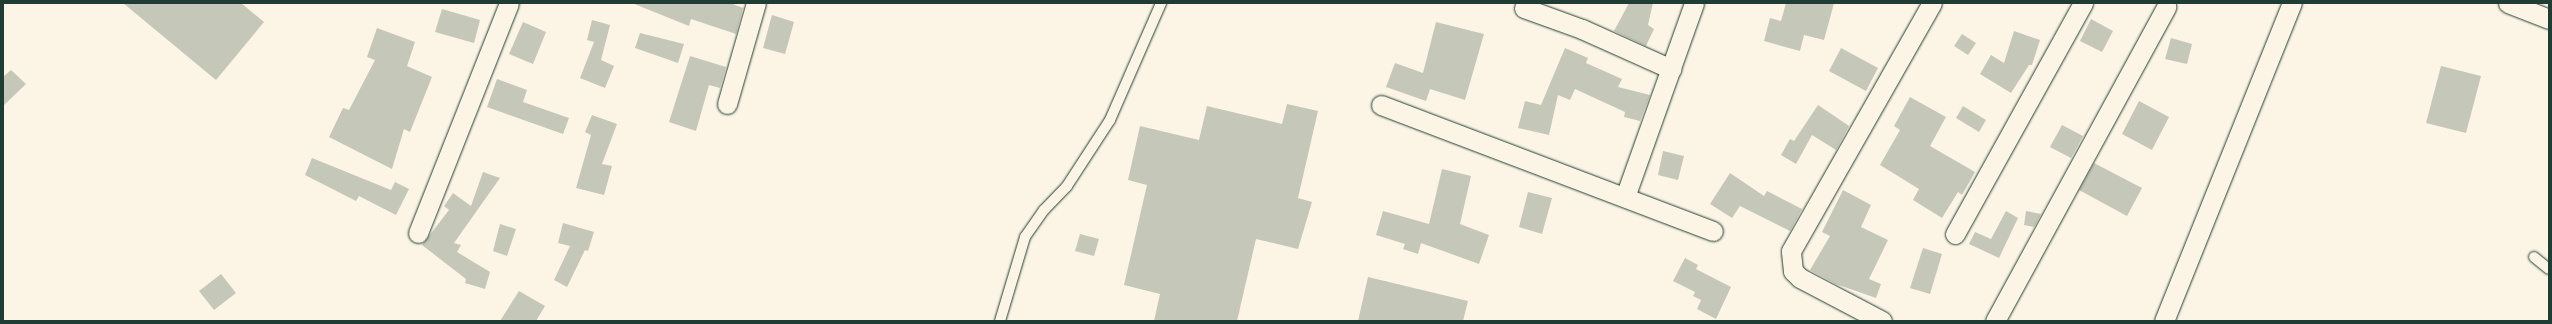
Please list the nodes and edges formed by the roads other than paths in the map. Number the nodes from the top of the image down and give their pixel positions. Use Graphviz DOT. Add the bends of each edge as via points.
graph roads {
  1 [pos="509,3"];
  2 [pos="756,3"];
  3 [pos="1161,3"];
  4 [pos="1694,3"];
  5 [pos="1932,3"];
  6 [pos="2083,3"];
  7 [pos="2292,3"];
  8 [pos="2508,3"];
  9 [pos="2166,7"];
  10 [pos="1524,8"];
  11 [pos="2549,19"];
  12 [pos="1671,69"];
  13 [pos="727,104"];
  14 [pos="1381,105"];
  15 [pos="1625,196"];
  16 [pos="1713,231"];
  17 [pos="418,233"];
  18 [pos="1955,234"];
  19 [pos="2534,257"];
  20 [pos="2549,269"];
  21 [pos="1000,321"];
  22 [pos="1882,321"];
  23 [pos="1995,321"];
  24 [pos="2164,321"];
  1 -- 17 [label="street"];
  2 -- 13 [label="street"];
  3 -- 21 [label="lane" via="1110,120 1067,186 1044,210 1025,237"];
  4 -- 12 [label="street"];
  5 -- 22 [label="street" via="1791,251 1793,271 1800,278"];
  6 -- 18 [label="street"];
  7 -- 24 [label="street"];
  8 -- 11 [label="street"];
  9 -- 23 [label="street"];
  10 -- 12 [label="street" via="1582,29"];
  12 -- 15 [label="street"];
  14 -- 15 [label="street"];
  15 -- 16 [label="street"];
  19 -- 20 [label="lane"];
}
